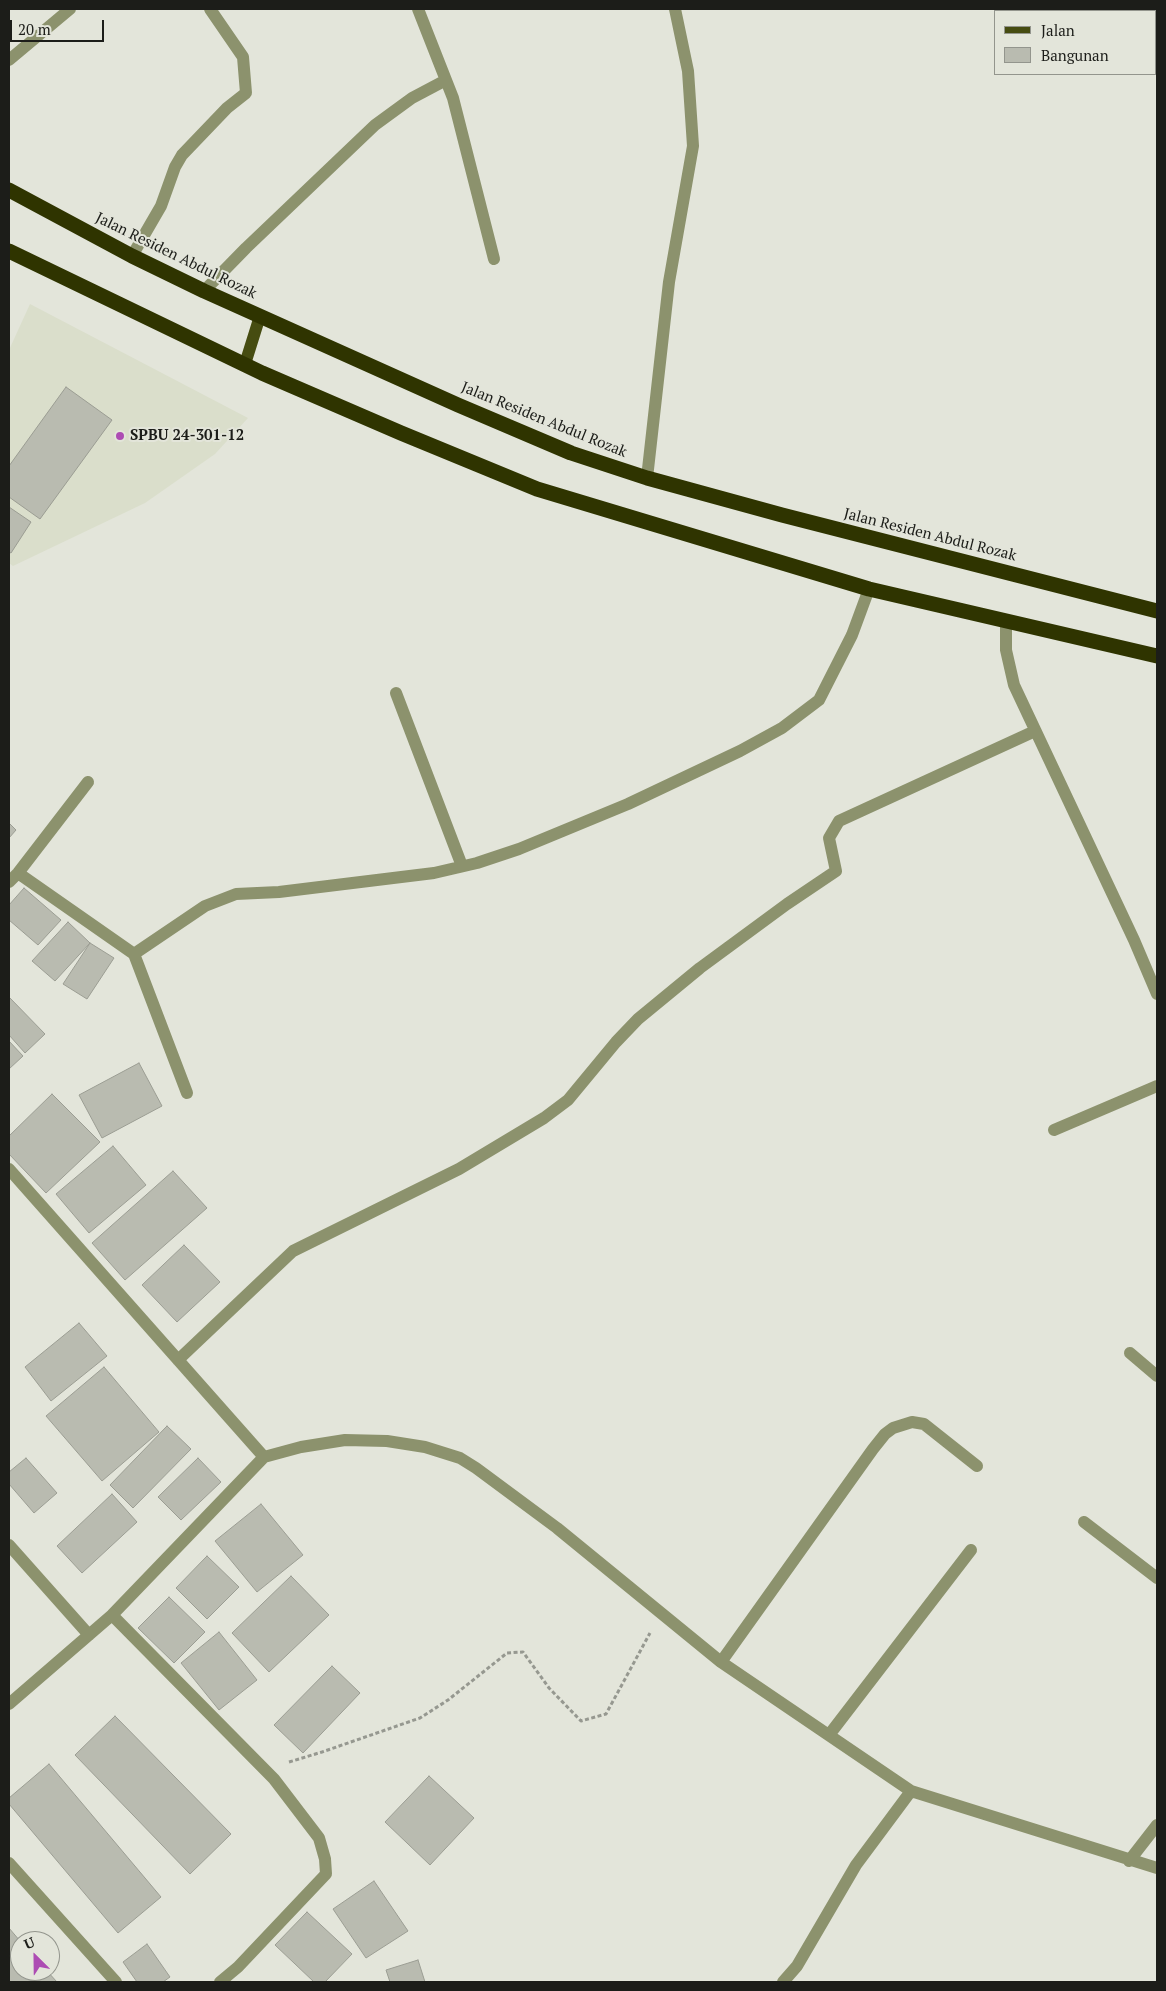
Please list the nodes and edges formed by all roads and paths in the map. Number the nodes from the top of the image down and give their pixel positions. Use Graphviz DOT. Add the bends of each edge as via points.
graph roads {
  1 [pos="70,9"];
  2 [pos="210,9"];
  3 [pos="418,9"];
  4 [pos="675,9"];
  5 [pos="9,60"];
  6 [pos="446,80"];
  7 [pos="9,190"];
  8 [pos="9,251"];
  9 [pos="132,256"];
  10 [pos="494,258"];
  11 [pos="204,291"];
  12 [pos="260,316"];
  13 [pos="244,364"];
  14 [pos="647,478"];
  15 [pos="869,589"];
  16 [pos="1157,611"];
  17 [pos="1006,622"];
  18 [pos="1157,656"];
  19 [pos="396,693"];
  20 [pos="1036,731"];
  21 [pos="88,782"];
  22 [pos="462,866"];
  23 [pos="18,873"];
  24 [pos="9,882"];
  25 [pos="134,954"];
  26 [pos="1157,994"];
  27 [pos="1157,1086"];
  28 [pos="186,1093"];
  29 [pos="1054,1130"];
  30 [pos="9,1169"];
  31 [pos="1130,1353"];
  32 [pos="178,1360"];
  33 [pos="1157,1376"];
  34 [pos="264,1457"];
  35 [pos="977,1466"];
  36 [pos="1084,1522"];
  37 [pos="9,1545"];
  38 [pos="971,1550"];
  39 [pos="1157,1578"];
  40 [pos="661,1613"];
  41 [pos="112,1615"];
  42 [pos="89,1635"];
  43 [pos="721,1662"];
  44 [pos="9,1704"];
  45 [pos="829,1735"];
  46 [pos="264,1769"];
  47 [pos="911,1790"];
  48 [pos="1157,1825"];
  49 [pos="1129,1861"];
  50 [pos="9,1862"];
  51 [pos="1157,1868"];
  52 [pos="116,1982"];
  53 [pos="220,1982"];
  54 [pos="783,1982"];
  1 -- 5 [label="street"];
  2 -- 9 [label="street" via="243,57 246,94 227,108 182,155 161,206"];
  3 -- 6 [label="street"];
  4 -- 14 [label="street" via="688,70 693,146 669,282"];
  6 -- 10 [label="street"];
  6 -- 11 [label="street" via="412,98 375,125"];
  7 -- 9 [label="highway, Jalan Residen Abdul Rozak"];
  8 -- 13 [label="highway"];
  9 -- 11 [label="highway, Jalan Residen Abdul Rozak"];
  11 -- 12 [label="highway, Jalan Residen Abdul Rozak"];
  12 -- 13 [label="main road"];
  12 -- 14 [label="highway, Jalan Residen Abdul Rozak" via="571,453"];
  13 -- 15 [label="highway" via="537,489"];
  14 -- 16 [label="highway, Jalan Residen Abdul Rozak"];
  15 -- 17 [label="highway"];
  15 -- 22 [label="street" via="852,635 819,700 782,728 628,804 519,849"];
  17 -- 18 [label="highway"];
  17 -- 20 [label="street" via="1006,650 1014,685"];
  19 -- 22 [label="street"];
  20 -- 26 [label="street"];
  20 -- 32 [label="street" via="839,821 829,838 836,871 716,956 638,1019 568,1100 459,1169 293,1251"];
  21 -- 23 [label="street"];
  22 -- 25 [label="street" via="434,873 279,892 236,894 205,906"];
  23 -- 24 [label="street"];
  23 -- 25 [label="street"];
  25 -- 28 [label="street"];
  27 -- 29 [label="street"];
  30 -- 32 [label="street"];
  31 -- 33 [label="street"];
  32 -- 34 [label="street"];
  34 -- 40 [label="street" via="301,1446 345,1440 388,1441 425,1447 460,1458 557,1528"];
  34 -- 41 [label="street"];
  35 -- 43 [label="street" via="924,1424 900,1424 889,1431 872,1449"];
  36 -- 39 [label="street"];
  37 -- 42 [label="street"];
  38 -- 45 [label="street"];
  40 -- 43 [label="street"];
  40 -- 46 [label="path" via="606,1714 581,1720 549,1688 523,1652 507,1653 420,1718"];
  41 -- 42 [label="street"];
  41 -- 46 [label="street"];
  42 -- 44 [label="street"];
  43 -- 45 [label="street"];
  45 -- 47 [label="street"];
  46 -- 53 [label="street" via="319,1838 326,1874"];
  47 -- 49 [label="street"];
  47 -- 54 [label="street" via="856,1865 797,1966"];
  48 -- 49 [label="street"];
  49 -- 51 [label="street"];
  50 -- 52 [label="street"];
}
